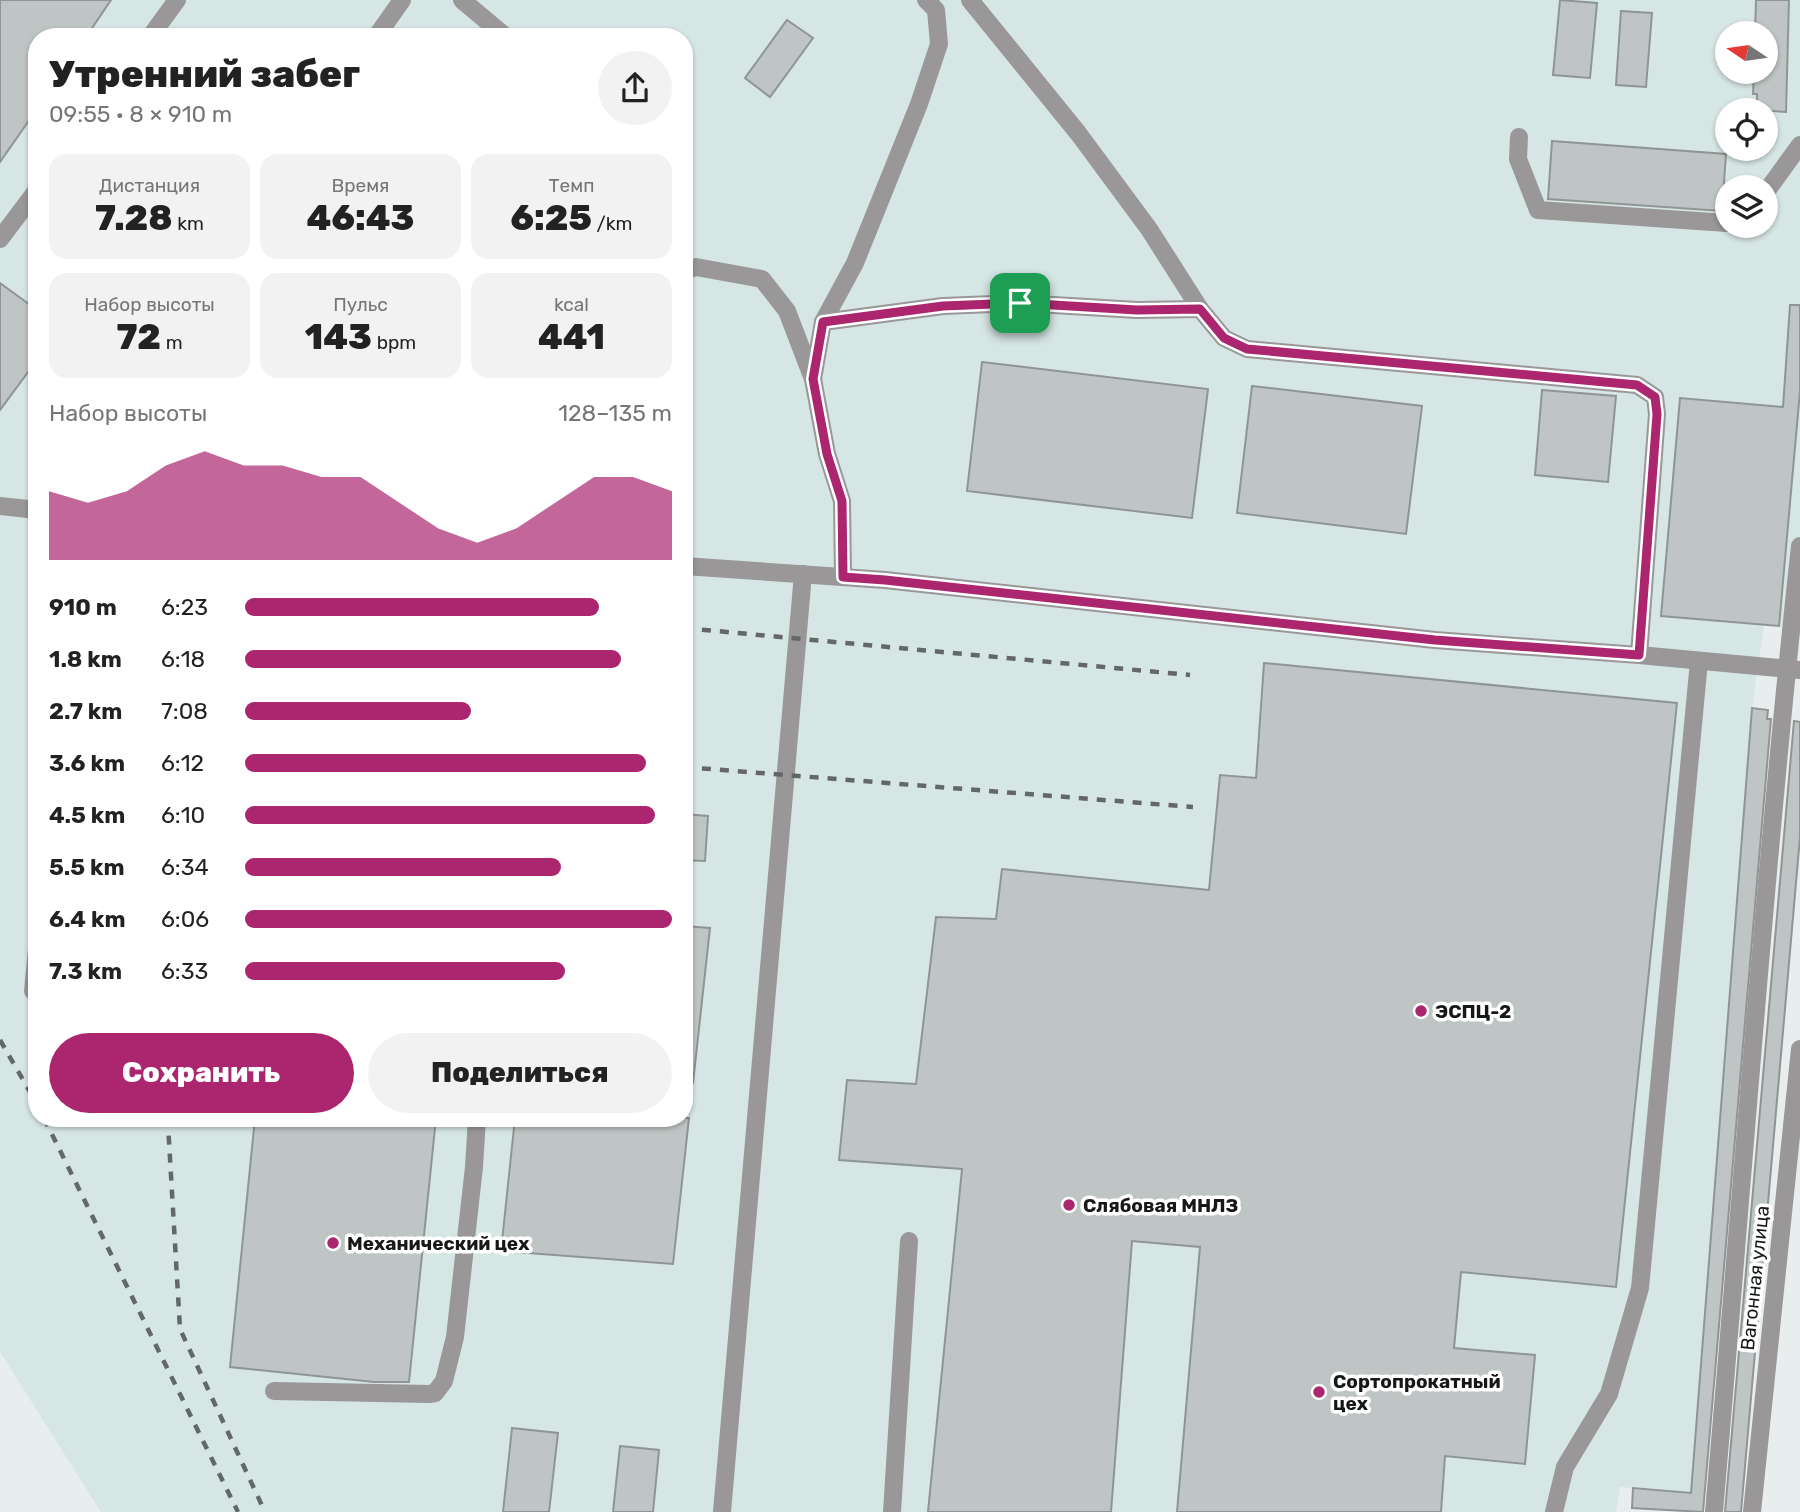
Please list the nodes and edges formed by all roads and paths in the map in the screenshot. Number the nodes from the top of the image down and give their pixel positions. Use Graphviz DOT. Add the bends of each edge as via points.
graph roads {
  1 [pos="177,0"];
  2 [pos="402,0"];
  3 [pos="462,0"];
  4 [pos="926,0"];
  5 [pos="970,0"];
  6 [pos="157,28"];
  7 [pos="382,28"];
  8 [pos="495,28"];
  9 [pos="1520,137"];
  10 [pos="1800,145"];
  11 [pos="1778,175"];
  12 [pos="28,202"];
  13 [pos="1715,222"];
  14 [pos="0,239"];
  15 [pos="693,268"];
  16 [pos="1200,309"];
  17 [pos="823,322"];
  18 [pos="813,379"];
  19 [pos="0,506"];
  20 [pos="28,509"];
  21 [pos="1800,546"];
  22 [pos="693,567"];
  23 [pos="803,574"];
  24 [pos="843,577"];
  25 [pos="1639,655"];
  26 [pos="1699,661"];
  27 [pos="1793,670"];
  28 [pos="1800,1049"];
  29 [pos="476,1127"];
  30 [pos="909,1241"];
  31 [pos="274,1391"];
  32 [pos="722,1512"];
  33 [pos="892,1512"];
  34 [pos="1554,1512"];
  35 [pos="1714,1512"];
  36 [pos="1752,1512"];
  1 -- 6 [label="street"];
  2 -- 7 [label="street"];
  3 -- 8 [label="street"];
  4 -- 17 [label="street" via="936,10 939,44 855,262"];
  5 -- 16 [label="street" via="1141,218"];
  9 -- 13 [label="street" via="1518,159 1538,209"];
  10 -- 11 [label="street"];
  12 -- 14 [label="street"];
  15 -- 18 [label="street" via="761,279 787,311"];
  16 -- 17 [label="street" via="1020,303 943,306"];
  16 -- 25 [label="street" via="1224,338 1247,349 1637,385 1655,397"];
  17 -- 18 [label="street"];
  18 -- 24 [label="street" via="827,454 842,501"];
  19 -- 20 [label="street"];
  21 -- 27 [label="street"];
  22 -- 23 [label="street"];
  23 -- 24 [label="street"];
  23 -- 32 [label="street"];
  24 -- 25 [label="street" via="1435,640"];
  25 -- 26 [label="street"];
  26 -- 27 [label="street"];
  26 -- 34 [label="street" via="1640,1288 1609,1394 1565,1467"];
  27 -- 35 [label="street" via="1772,818"];
  28 -- 36 [label="street, Вагонная улица"];
  29 -- 31 [label="street" via="455,1337 441,1388 429,1394"];
  30 -- 33 [label="street"];
}
